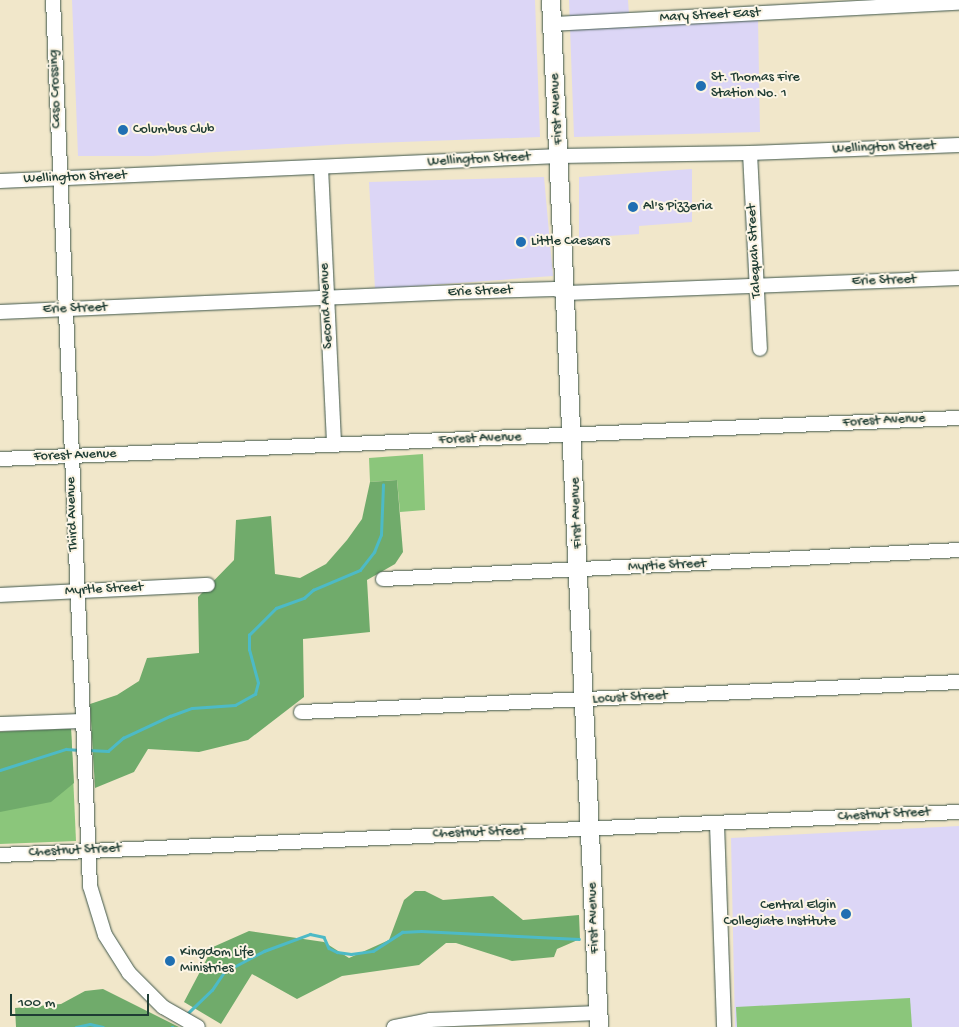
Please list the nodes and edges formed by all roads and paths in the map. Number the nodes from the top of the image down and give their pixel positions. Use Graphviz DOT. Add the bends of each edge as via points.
graph roads {
  1 [pos="53,0"];
  2 [pos="551,0"];
  3 [pos="959,3"];
  4 [pos="552,24"];
  5 [pos="959,145"];
  6 [pos="750,153"];
  7 [pos="559,156"];
  8 [pos="321,167"];
  9 [pos="59,178"];
  10 [pos="0,181"];
  11 [pos="959,278"];
  12 [pos="756,286"];
  13 [pos="567,294"];
  14 [pos="326,298"];
  15 [pos="65,309"];
  16 [pos="0,312"];
  17 [pos="760,349"];
  18 [pos="959,418"];
  19 [pos="573,435"];
  20 [pos="334,445"];
  21 [pos="71,456"];
  22 [pos="0,459"];
  23 [pos="955,550"];
  24 [pos="579,571"];
  25 [pos="382,579"];
  26 [pos="208,585"];
  27 [pos="76,591"];
  28 [pos="0,594"];
  29 [pos="959,682"];
  30 [pos="586,700"];
  31 [pos="301,712"];
  32 [pos="81,721"];
  33 [pos="0,724"];
  34 [pos="959,812"];
  35 [pos="717,824"];
  36 [pos="590,828"];
  37 [pos="88,850"];
  38 [pos="0,854"];
  39 [pos="598,1020"];
  40 [pos="431,1024"];
  41 [pos="198,1027"];
  42 [pos="394,1027"];
  43 [pos="724,1027"];
  1 -- 9 [label="street, Caso Crossing"];
  2 -- 4 [label="main road, First Avenue"];
  3 -- 4 [label="street, Mary Street East"];
  4 -- 7 [label="main road, First Avenue"];
  5 -- 6 [label="street, Wellington Street"];
  6 -- 7 [label="street, Wellington Street"];
  6 -- 12 [label="street, Talequah Street"];
  7 -- 8 [label="street, Wellington Street"];
  7 -- 13 [label="main road, First Avenue"];
  8 -- 9 [label="street, Wellington Street"];
  8 -- 14 [label="street, Second Avenue"];
  9 -- 10 [label="street, Wellington Street"];
  9 -- 15 [label="street, Third Avenue"];
  11 -- 12 [label="street, Erie Street"];
  12 -- 13 [label="street, Erie Street"];
  12 -- 17 [label="street, Talequah Street"];
  13 -- 14 [label="street, Erie Street" via="555,289"];
  13 -- 19 [label="main road, First Avenue"];
  14 -- 15 [label="street, Erie Street"];
  14 -- 20 [label="street, Second Avenue"];
  15 -- 16 [label="street, Erie Street"];
  15 -- 21 [label="street, Third Avenue"];
  18 -- 19 [label="street, Forest Avenue"];
  19 -- 20 [label="street, Forest Avenue"];
  19 -- 24 [label="main road, First Avenue"];
  20 -- 21 [label="street, Forest Avenue"];
  21 -- 22 [label="street, Forest Avenue"];
  21 -- 27 [label="street, Third Avenue"];
  23 -- 24 [label="street, Myrtie Street"];
  24 -- 25 [label="street, Myrtie Street"];
  24 -- 30 [label="main road, First Avenue"];
  26 -- 27 [label="street, Myrtle Street"];
  27 -- 28 [label="street, Myrtle Street"];
  27 -- 32 [label="street, Third Avenue"];
  29 -- 30 [label="street, Locust Street"];
  30 -- 31 [label="street, Locust Street"];
  30 -- 36 [label="main road, First Avenue"];
  32 -- 33 [label="street"];
  32 -- 37 [label="street, Third Avenue"];
  34 -- 35 [label="street, Chestnut Street"];
  35 -- 36 [label="street, Chestnut Street"];
  35 -- 43 [label="street"];
  36 -- 37 [label="street, Chestnut Street"];
  36 -- 39 [label="main road, First Avenue"];
  37 -- 38 [label="street, Chestnut Street"];
  37 -- 41 [label="street, Third Avenue" via="90,886 98,917 120,961 163,1007"];
  39 -- 40 [label="street"];
  40 -- 42 [label="street"];
}
